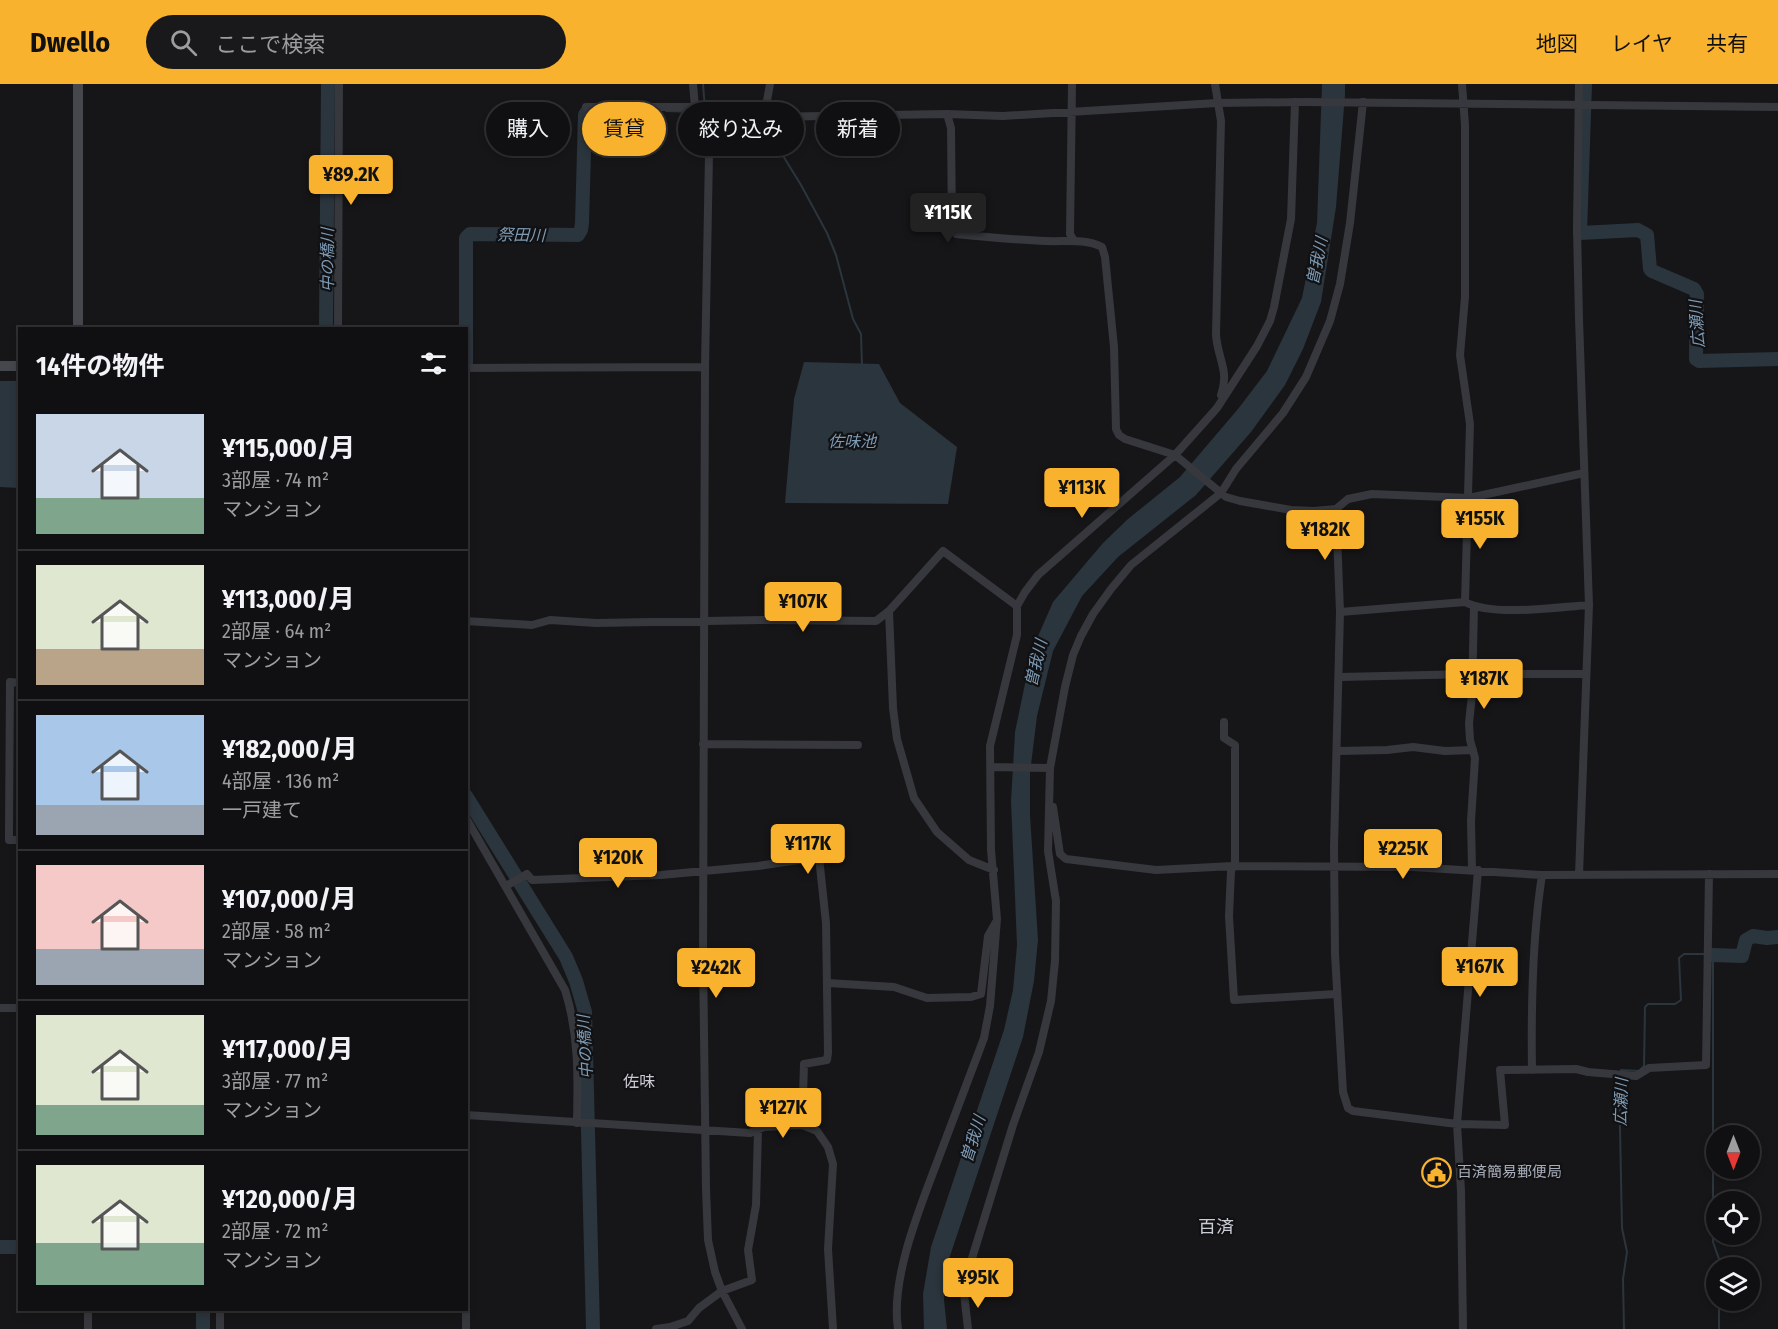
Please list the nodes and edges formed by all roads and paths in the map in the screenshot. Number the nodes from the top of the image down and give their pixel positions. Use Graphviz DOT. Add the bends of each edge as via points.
graph roads {
  1 [pos="78,84"];
  2 [pos="339,84"];
  3 [pos="693,84"];
  4 [pos="770,84"];
  5 [pos="1072,84"];
  6 [pos="1215,84"];
  7 [pos="1462,84"];
  8 [pos="1579,84"];
  9 [pos="767,102"];
  10 [pos="1295,102"];
  11 [pos="1363,102"];
  12 [pos="1216,103"];
  13 [pos="1464,103"];
  14 [pos="1579,104"];
  15 [pos="666,107"];
  16 [pos="1778,107"];
  17 [pos="1073,113"];
  18 [pos="947,114"];
  19 [pos="804,116"];
  20 [pos="709,156"];
  21 [pos="1073,239"];
  22 [pos="78,327"];
  23 [pos="338,327"];
  24 [pos="0,366"];
  25 [pos="18,366"];
  26 [pos="705,367"];
  27 [pos="468,368"];
  28 [pos="1217,408"];
  29 [pos="1177,456"];
  30 [pos="1584,474"];
  31 [pos="1217,491"];
  32 [pos="1469,498"];
  33 [pos="1336,509"];
  34 [pos="1466,602"];
  35 [pos="1589,605"];
  36 [pos="1017,606"];
  37 [pos="1474,606"];
  38 [pos="889,611"];
  39 [pos="1340,612"];
  40 [pos="468,621"];
  41 [pos="704,621"];
  42 [pos="1472,674"];
  43 [pos="1586,674"];
  44 [pos="1340,677"];
  45 [pos="18,683"];
  46 [pos="1224,722"];
  47 [pos="703,744"];
  48 [pos="858,745"];
  49 [pos="1473,750"];
  50 [pos="1338,751"];
  51 [pos="993,767"];
  52 [pos="1047,768"];
  53 [pos="1050,787"];
  54 [pos="468,821"];
  55 [pos="18,840"];
  56 [pos="1233,866"];
  57 [pos="1334,868"];
  58 [pos="703,870"];
  59 [pos="994,870"];
  60 [pos="1475,870"];
  61 [pos="1709,874"];
  62 [pos="1778,874"];
  63 [pos="1542,875"];
  64 [pos="1579,875"];
  65 [pos="506,886"];
  66 [pos="997,920"];
  67 [pos="828,983"];
  68 [pos="1336,994"];
  69 [pos="0,1008"];
  70 [pos="18,1008"];
  71 [pos="1532,1070"];
  72 [pos="468,1115"];
  73 [pos="577,1123"];
  74 [pos="1457,1124"];
  75 [pos="802,1125"];
  76 [pos="704,1128"];
  77 [pos="758,1130"];
  78 [pos="722,1291"];
  79 [pos="88,1311"];
  80 [pos="220,1311"];
  81 [pos="466,1311"];
  82 [pos="88,1329"];
  83 [pos="220,1329"];
  84 [pos="466,1329"];
  85 [pos="656,1329"];
  86 [pos="742,1329"];
  87 [pos="833,1329"];
  88 [pos="898,1329"];
  89 [pos="968,1329"];
  90 [pos="1463,1329"];
  1 -- 22 [label="street"];
  2 -- 23 [label="street"];
  3 -- 15 [label="street" via="695,107"];
  4 -- 9 [label="street"];
  5 -- 17 [label="street"];
  6 -- 12 [label="street"];
  7 -- 13 [label="street"];
  8 -- 14 [label="street"];
  10 -- 11 [label="street"];
  10 -- 12 [label="street"];
  10 -- 28 [label="street" via="1291,219 1274,307 1257,346"];
  11 -- 13 [label="street"];
  11 -- 31 [label="street" via="1350,223 1330,321 1316,358 1283,413"];
  12 -- 17 [label="street"];
  12 -- 28 [label="street" via="1221,122 1216,334 1226,378"];
  13 -- 14 [label="street"];
  13 -- 32 [label="street" via="1464,297 1460,355 1470,424"];
  14 -- 16 [label="street"];
  14 -- 30 [label="street" via="1577,228"];
  17 -- 18 [label="street"];
  17 -- 21 [label="street"];
  18 -- 19 [label="street"];
  18 -- 21 [label="street" via="951,128 952,227 956,234 1047,241"];
  20 -- 26 [label="street"];
  21 -- 29 [label="street" via="1102,247 1105,257 1114,347 1116,429 1125,439"];
  24 -- 25 [label="street"];
  26 -- 27 [label="street"];
  26 -- 41 [label="street"];
  28 -- 29 [label="street"];
  29 -- 31 [label="street"];
  29 -- 36 [label="street" via="1038,575"];
  30 -- 32 [label="street"];
  30 -- 35 [label="street"];
  31 -- 33 [label="street" via="1240,501 1290,510"];
  31 -- 52 [label="street" via="1131,565 1093,614 1073,655"];
  32 -- 33 [label="street" via="1372,494 1348,499"];
  32 -- 34 [label="street"];
  33 -- 39 [label="street"];
  34 -- 37 [label="street"];
  34 -- 39 [label="street"];
  35 -- 37 [label="street" via="1512,610"];
  35 -- 43 [label="street"];
  36 -- 38 [label="street" via="943,551"];
  36 -- 51 [label="street" via="1017,634 990,746"];
  37 -- 42 [label="street"];
  38 -- 41 [label="street" via="876,621"];
  38 -- 59 [label="street" via="897,739 914,798 937,832 969,860"];
  39 -- 44 [label="street"];
  40 -- 41 [label="street" via="532,625 550,620"];
  41 -- 47 [label="street"];
  42 -- 43 [label="street"];
  42 -- 44 [label="street"];
  42 -- 49 [label="street" via="1469,723"];
  43 -- 64 [label="street"];
  44 -- 50 [label="street"];
  45 -- 55 [label="street" via="10,682 9,840"];
  46 -- 56 [label="street" via="1224,738 1235,745"];
  47 -- 48 [label="street"];
  47 -- 58 [label="street"];
  49 -- 50 [label="street" via="1413,747"];
  49 -- 60 [label="street" via="1471,821"];
  50 -- 57 [label="street"];
  51 -- 52 [label="street"];
  51 -- 59 [label="street"];
  52 -- 53 [label="street"];
  53 -- 56 [label="street" via="1060,854 1066,859 1156,870"];
  53 -- 89 [label="street" via="1048,851 1056,901 1051,1001 1039,1052 969,1268 964,1293"];
  54 -- 65 [label="street"];
  56 -- 57 [label="street"];
  56 -- 68 [label="street" via="1230,916 1234,1000"];
  57 -- 60 [label="street"];
  57 -- 68 [label="street"];
  58 -- 65 [label="street" via="532,880 527,874"];
  58 -- 67 [label="street" via="819,857"];
  58 -- 76 [label="street"];
  59 -- 66 [label="street"];
  60 -- 63 [label="street"];
  60 -- 74 [label="street"];
  61 -- 62 [label="street"];
  61 -- 64 [label="street"];
  61 -- 71 [label="street" via="1706,1065 1649,1068 1636,1076 1576,1069"];
  63 -- 64 [label="street"];
  63 -- 71 [label="street" via="1536,914"];
  65 -- 73 [label="street" via="565,990 572,1013 578,1066"];
  66 -- 67 [label="street" via="988,936 981,994 927,998 894,987"];
  66 -- 88 [label="street" via="984,1038 913,1231 896,1301"];
  67 -- 75 [label="street" via="827,1060 804,1064"];
  68 -- 74 [label="street" via="1343,1092 1348,1108"];
  69 -- 70 [label="street"];
  71 -- 74 [label="street" via="1500,1070 1505,1125"];
  72 -- 73 [label="street"];
  73 -- 76 [label="street"];
  74 -- 90 [label="street"];
  75 -- 77 [label="street"];
  75 -- 87 [label="street" via="822,1136 833,1164 828,1249"];
  76 -- 77 [label="street" via="750,1133"];
  76 -- 78 [label="street" via="708,1240"];
  77 -- 78 [label="street" via="756,1205 748,1251 752,1281"];
  78 -- 85 [label="street" via="688,1321"];
  78 -- 86 [label="street"];
  79 -- 82 [label="street"];
  80 -- 83 [label="street"];
  81 -- 84 [label="street"];
}
